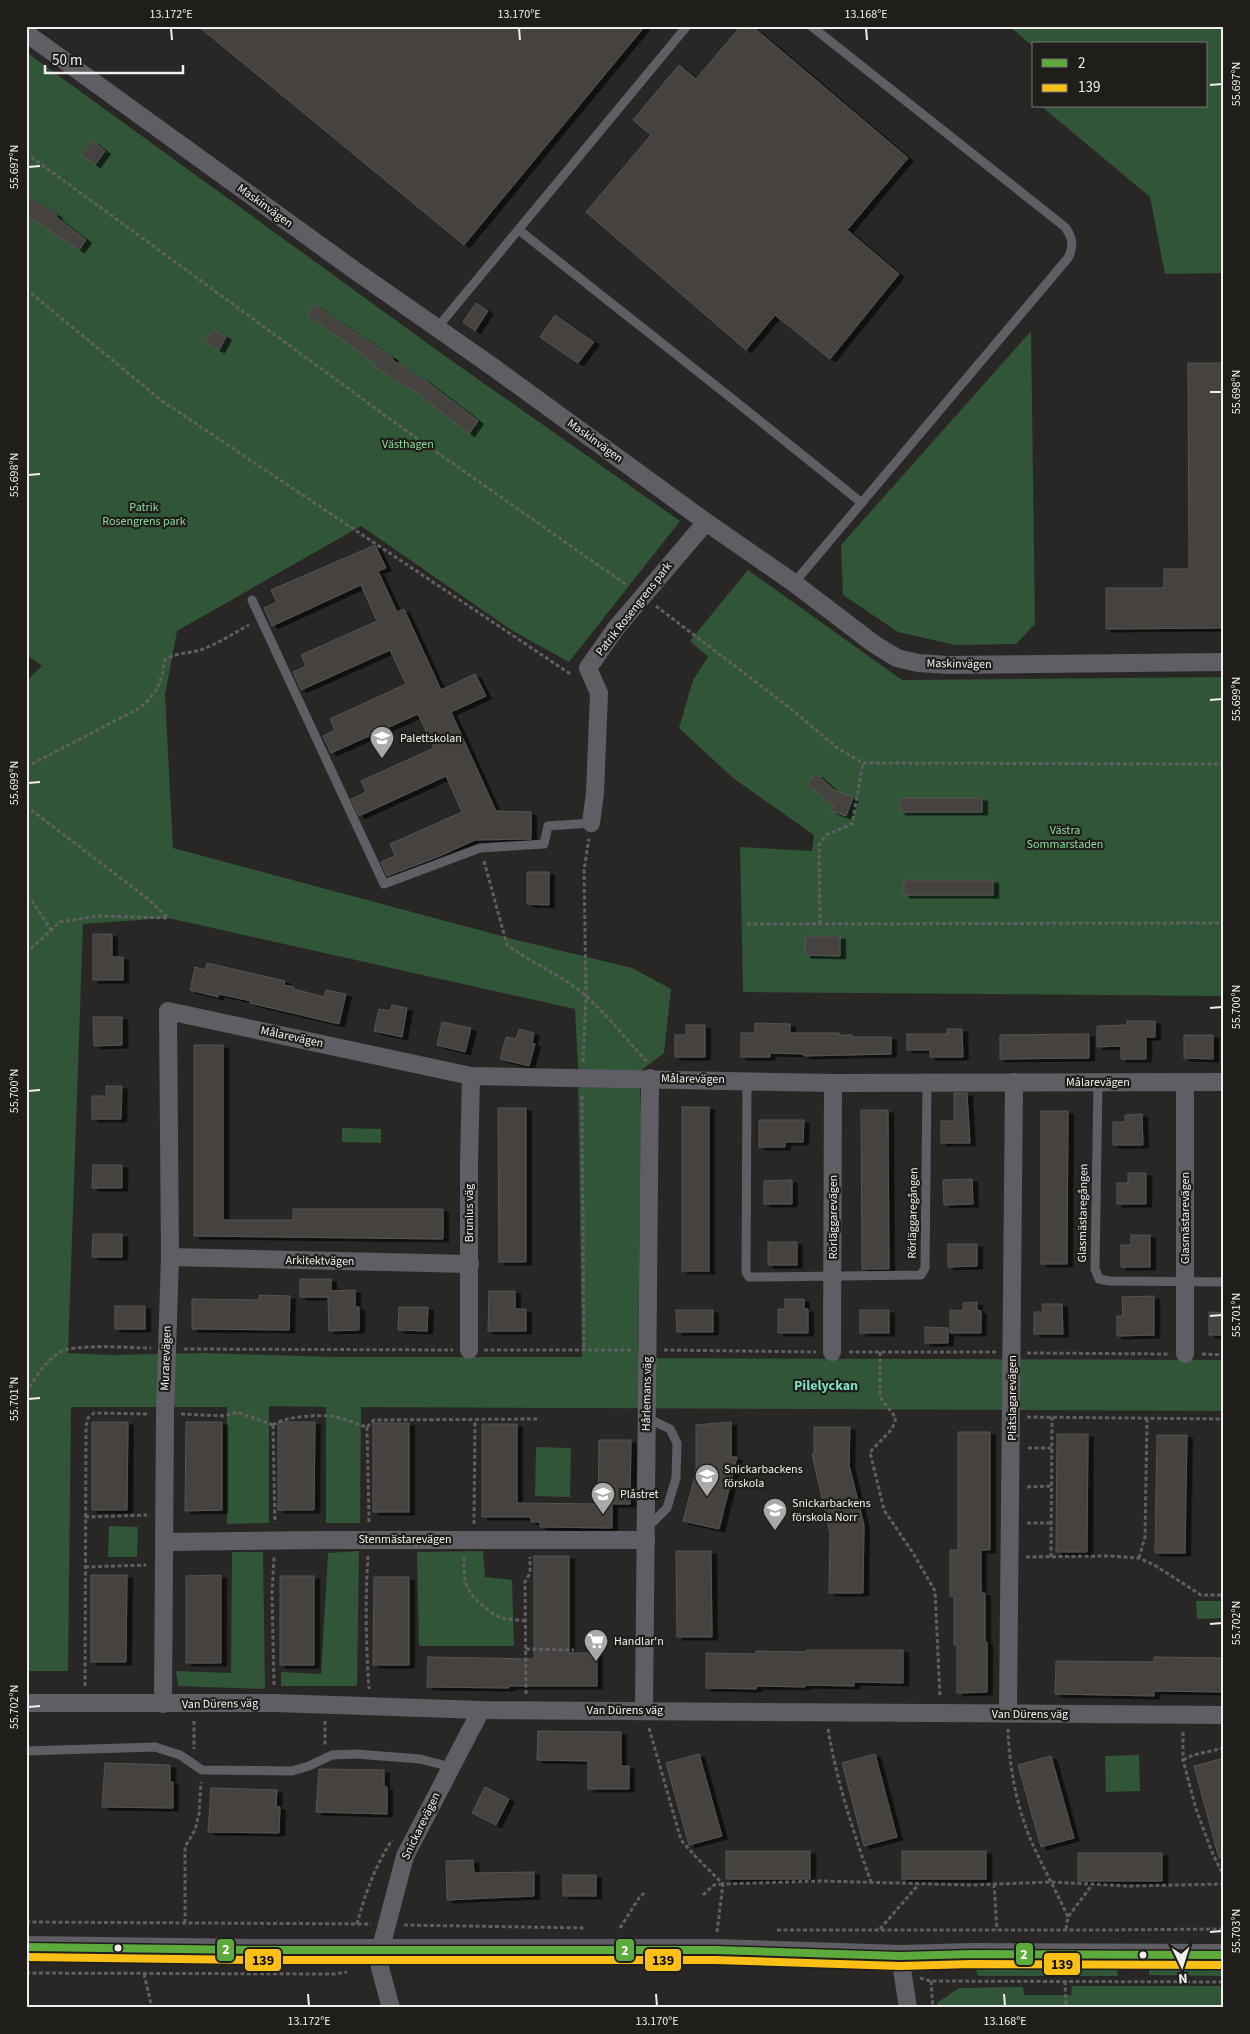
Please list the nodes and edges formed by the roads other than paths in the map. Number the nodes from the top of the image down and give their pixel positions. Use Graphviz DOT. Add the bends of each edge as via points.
graph roads {
  1 [pos="688,26"];
  2 [pos="811,26"];
  3 [pos="26,33"];
  4 [pos="519,230"];
  5 [pos="438,328"];
  6 [pos="862,503"];
  7 [pos="706,522"];
  8 [pos="794,584"];
  9 [pos="252,600"];
  10 [pos="1224,662"];
  11 [pos="591,823"];
  12 [pos="168,1012"];
  13 [pos="471,1076"];
  14 [pos="657,1079"];
  15 [pos="747,1081"];
  16 [pos="833,1082"];
  17 [pos="927,1082"];
  18 [pos="1014,1082"];
  19 [pos="1098,1082"];
  20 [pos="1185,1082"];
  21 [pos="1224,1082"];
  22 [pos="170,1257"];
  23 [pos="470,1264"];
  24 [pos="833,1277"];
  25 [pos="1185,1281"];
  26 [pos="1224,1282"];
  27 [pos="470,1350"];
  28 [pos="832,1352"];
  29 [pos="1185,1354"];
  30 [pos="647,1418"];
  31 [pos="646,1535"];
  32 [pos="164,1542"];
  33 [pos="26,1703"];
  34 [pos="163,1704"];
  35 [pos="481,1710"];
  36 [pos="644,1710"];
  37 [pos="1008,1713"];
  38 [pos="1224,1715"];
  39 [pos="26,1751"];
  40 [pos="451,1767"];
  41 [pos="26,1947"];
  42 [pos="380,1951"];
  43 [pos="1224,1955"];
  44 [pos="900,1956"];
  45 [pos="391,2008"];
  46 [pos="908,2008"];
  1 -- 4 [label="lane"];
  2 -- 6 [label="lane" via="1065,227 1072,239 1068,258"];
  3 -- 5 [label="street, Maskinvägen"];
  4 -- 5 [label="lane"];
  4 -- 6 [label="lane"];
  5 -- 7 [label="street, Maskinvägen"];
  6 -- 8 [label="lane"];
  7 -- 8 [label="street, Maskinvägen"];
  7 -- 11 [label="street, Patrik Rosengrens park" via="642,596 588,668 599,693"];
  8 -- 10 [label="street, Maskinvägen" via="874,644 896,658 918,664"];
  9 -- 11 [label="lane" via="384,884 480,848 544,844 548,826"];
  12 -- 13 [label="street, Målarevägen"];
  12 -- 22 [label="street, Murarevägen"];
  13 -- 14 [label="street, Målarevägen"];
  13 -- 23 [label="street, Brunius väg"];
  14 -- 15 [label="street, Målarevägen"];
  14 -- 30 [label="street, Hårlemans väg"];
  15 -- 16 [label="street, Målarevägen"];
  15 -- 24 [label="lane, Rörläggaregången" via="746,1272 749,1277"];
  16 -- 17 [label="street, Målarevägen"];
  16 -- 24 [label="street, Rörläggarevägen"];
  17 -- 18 [label="street, Målarevägen"];
  17 -- 24 [label="lane, Rörläggaregången" via="925,1268 921,1275 909,1277"];
  18 -- 19 [label="street, Målarevägen"];
  18 -- 37 [label="street, Plåtslagarevägen"];
  19 -- 20 [label="street, Målarevägen"];
  19 -- 25 [label="lane, Glasmästaregången" via="1095,1269 1099,1279"];
  20 -- 21 [label="street, Målarevägen"];
  20 -- 25 [label="street, Glasmästarevägen"];
  22 -- 23 [label="street, Arkitektvägen"];
  22 -- 32 [label="street, Murarevägen"];
  23 -- 27 [label="street, Brunius väg"];
  24 -- 28 [label="street, Rörläggarevägen"];
  25 -- 26 [label="lane, Glasmästaregången"];
  25 -- 29 [label="street, Glasmästarevägen"];
  30 -- 31 [label="street, Hårlemans väg"];
  30 -- 31 [label="lane" via="670,1429 677,1443 676,1478 667,1508"];
  31 -- 32 [label="street, Stenmästarevägen" via="529,1540"];
  31 -- 36 [label="street, Hårlemans väg"];
  32 -- 34 [label="street, Murarevägen"];
  33 -- 34 [label="street, Van Dürens väg"];
  34 -- 35 [label="street, Van Dürens väg" via="275,1703"];
  35 -- 36 [label="street, Van Dürens väg"];
  35 -- 40 [label="street, Snickarevägen"];
  36 -- 37 [label="street, Van Dürens väg"];
  37 -- 38 [label="street, Van Dürens väg"];
  39 -- 40 [label="lane" via="155,1747 180,1755 198,1768 292,1771 332,1754 387,1756"];
  40 -- 42 [label="street, Snickarevägen" via="404,1856"];
  41 -- 42 [label="street"];
  42 -- 44 [label="street" via="713,1937"];
  42 -- 45 [label="street, Snickarevägen" via="380,1968"];
  43 -- 44 [label="street"];
  44 -- 46 [label="street"];
}
